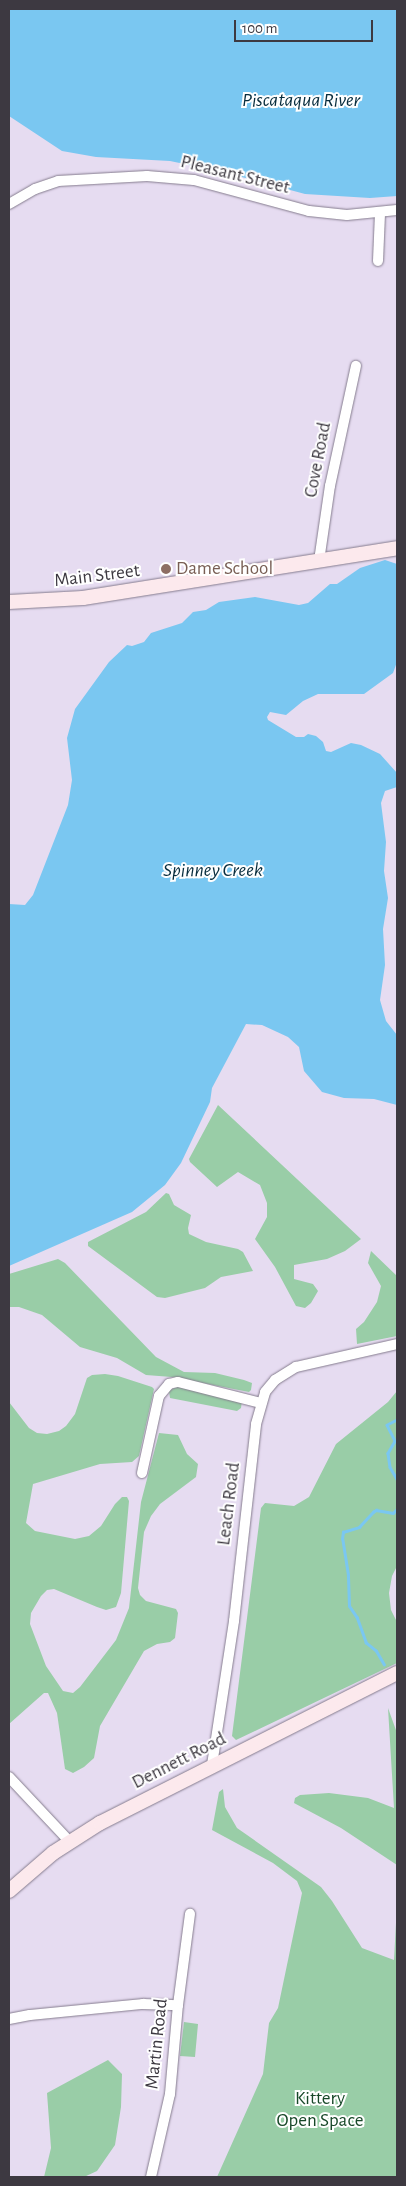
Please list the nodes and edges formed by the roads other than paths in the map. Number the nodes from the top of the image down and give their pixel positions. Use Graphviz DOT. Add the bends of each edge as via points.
graph roads {
  1 [pos="9,204"];
  2 [pos="397,210"];
  3 [pos="380,213"];
  4 [pos="378,261"];
  5 [pos="356,366"];
  6 [pos="397,548"];
  7 [pos="319,562"];
  8 [pos="9,602"];
  9 [pos="397,1344"];
  10 [pos="261,1403"];
  11 [pos="142,1473"];
  12 [pos="397,1672"];
  13 [pos="212,1765"];
  14 [pos="9,1777"];
  15 [pos="70,1842"];
  16 [pos="9,1891"];
  17 [pos="190,1914"];
  18 [pos="178,2005"];
  19 [pos="9,2019"];
  20 [pos="151,2177"];
  1 -- 3 [label="street, Pleasant Street" via="34,189 58,181 147,176 194,180 309,211 347,215"];
  2 -- 3 [label="street, Pleasant Street"];
  3 -- 4 [label="street"];
  5 -- 7 [label="street, Cove Road" via="330,486"];
  6 -- 7 [label="street, Main Street"];
  7 -- 8 [label="street, Main Street" via="83,598"];
  9 -- 10 [label="street, Leach Road" via="296,1367 275,1380"];
  10 -- 11 [label="street" via="178,1382 169,1384 159,1396"];
  10 -- 13 [label="street, Leach Road"];
  12 -- 13 [label="street, Dennett Road"];
  13 -- 15 [label="street, Dennett Road"];
  14 -- 15 [label="street"];
  15 -- 16 [label="street, Dennett Road" via="36,1866"];
  17 -- 18 [label="street, Martin Road"];
  18 -- 19 [label="street" via="143,2004"];
  18 -- 20 [label="street, Martin Road" via="170,2094"];
}
